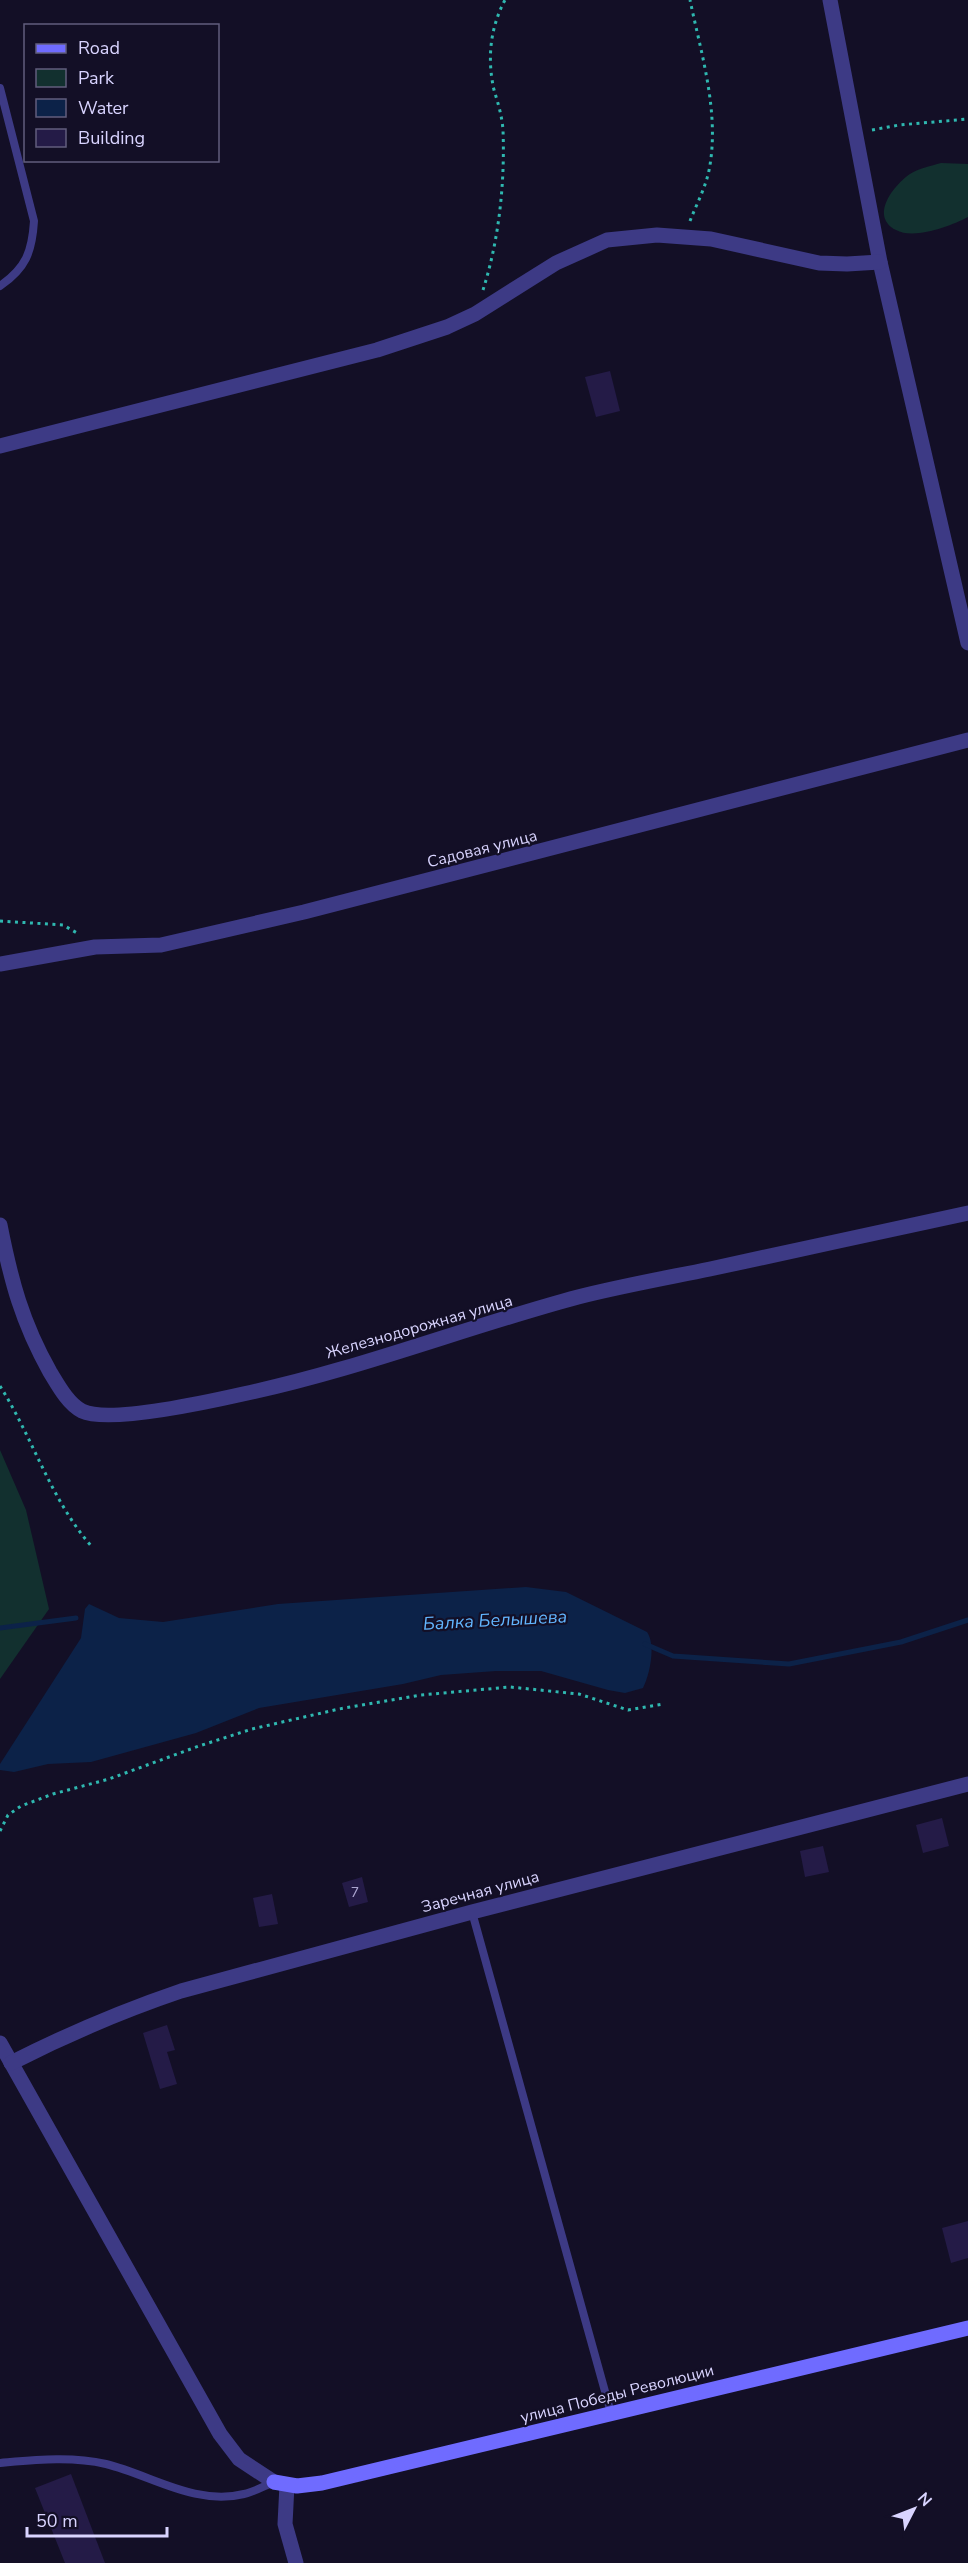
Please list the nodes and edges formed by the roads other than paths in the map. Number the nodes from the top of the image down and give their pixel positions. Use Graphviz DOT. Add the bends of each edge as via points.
graph roads {
  1 [pos="830,0"];
  2 [pos="0,88"];
  3 [pos="880,262"];
  4 [pos="0,286"];
  5 [pos="0,446"];
  6 [pos="968,644"];
  7 [pos="968,740"];
  8 [pos="0,964"];
  9 [pos="968,1213"];
  10 [pos="0,1225"];
  11 [pos="968,1784"];
  12 [pos="472,1912"];
  13 [pos="0,2043"];
  14 [pos="11,2063"];
  15 [pos="968,2328"];
  16 [pos="611,2413"];
  17 [pos="0,2463"];
  18 [pos="280,2484"];
  19 [pos="296,2563"];
  1 -- 3 [label="street"];
  2 -- 4 [label="lane" via="34,221 27,260"];
  3 -- 5 [label="street" via="819,263 741,244 683,237 626,237 599,243 556,263 447,327 377,350"];
  3 -- 6 [label="street"];
  7 -- 8 [label="street, Садовая улица" via="304,912 161,945 95,947"];
  9 -- 10 [label="street, Железнодорожная улица" via="579,1297 271,1388 194,1405 99,1414 82,1411 70,1400 44,1360 15,1294"];
  11 -- 12 [label="street, Заречная улица"];
  12 -- 14 [label="street, Заречная улица" via="181,1991 81,2029"];
  12 -- 16 [label="lane"];
  13 -- 14 [label="street"];
  14 -- 18 [label="street" via="220,2434 239,2459"];
  15 -- 16 [label="street, улица Победы Революции"];
  16 -- 18 [label="street, улица Победы Революции" via="333,2480 297,2486"];
  17 -- 18 [label="lane" via="49,2459 106,2464 186,2492 211,2496 229,2497"];
  18 -- 19 [label="street" via="285,2524"];
}
